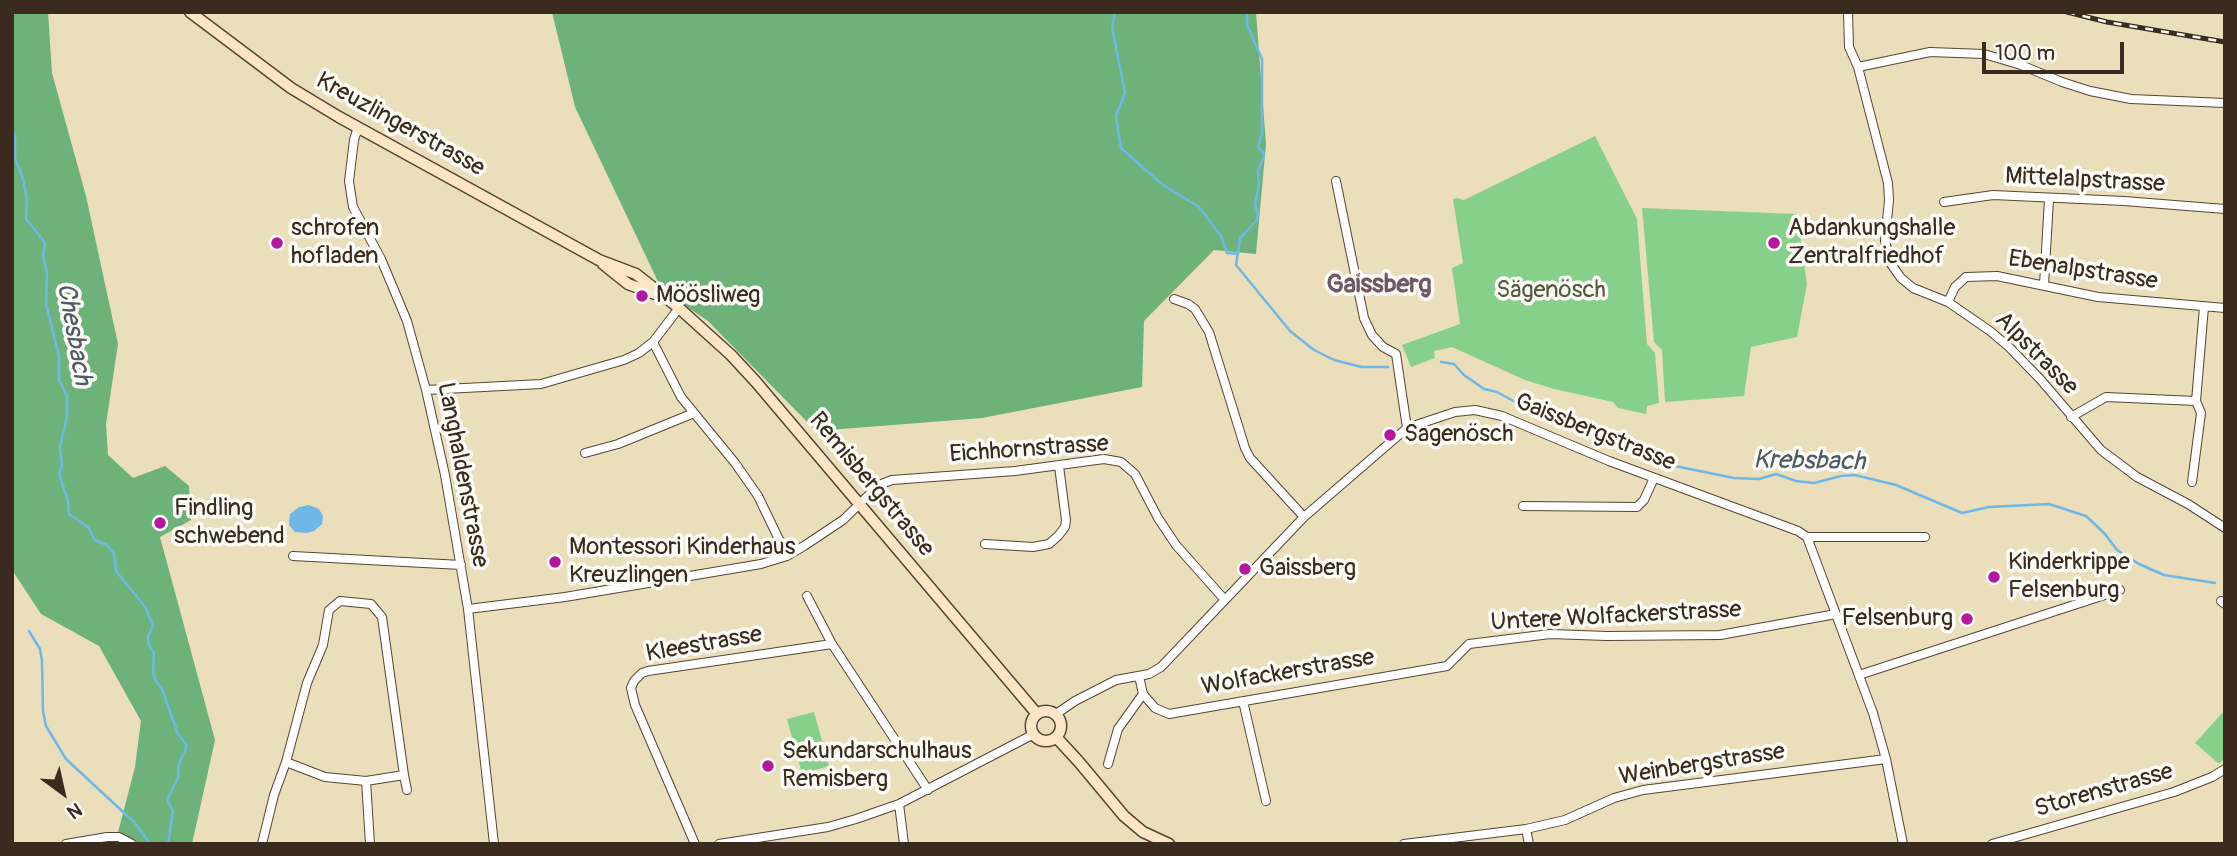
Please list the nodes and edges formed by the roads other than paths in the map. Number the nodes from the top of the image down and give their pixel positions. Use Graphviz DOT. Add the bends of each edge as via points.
graph roads {
  1 [pos="190,12"];
  2 [pos="1848,12"];
  3 [pos="1858,67"];
  4 [pos="2225,103"];
  5 [pos="358,127"];
  6 [pos="1336,181"];
  7 [pos="2049,199"];
  8 [pos="1944,202"];
  9 [pos="2225,209"];
  10 [pos="599,260"];
  11 [pos="2044,285"];
  12 [pos="1174,299"];
  13 [pos="1948,302"];
  14 [pos="2204,307"];
  15 [pos="679,308"];
  16 [pos="2225,308"];
  17 [pos="653,342"];
  18 [pos="426,390"];
  19 [pos="2196,401"];
  20 [pos="694,414"];
  21 [pos="2071,417"];
  22 [pos="1408,428"];
  23 [pos="585,453"];
  24 [pos="1059,466"];
  25 [pos="1654,478"];
  26 [pos="2192,482"];
  27 [pos="859,505"];
  28 [pos="1523,506"];
  29 [pos="1304,517"];
  30 [pos="2225,528"];
  31 [pos="1807,537"];
  32 [pos="1926,537"];
  33 [pos="985,544"];
  34 [pos="293,556"];
  35 [pos="787,556"];
  36 [pos="461,565"];
  37 [pos="2120,590"];
  38 [pos="807,596"];
  39 [pos="1224,599"];
  40 [pos="468,609"];
  41 [pos="1836,614"];
  42 [pos="832,644"];
  43 [pos="1447,666"];
  44 [pos="1859,675"];
  45 [pos="1139,676"];
  46 [pos="1143,694"];
  47 [pos="1243,701"];
  48 [pos="1037,714"];
  49 [pos="1056,715"];
  50 [pos="1034,734"];
  51 [pos="1056,737"];
  52 [pos="1886,759"];
  53 [pos="286,762"];
  54 [pos="1108,764"];
  55 [pos="2225,769"];
  56 [pos="404,775"];
  57 [pos="366,781"];
  58 [pos="407,790"];
  59 [pos="928,790"];
  60 [pos="1266,801"];
  61 [pos="899,804"];
  62 [pos="1526,829"];
  63 [pos="66,844"];
  64 [pos="132,844"];
  65 [pos="262,844"];
  66 [pos="370,844"];
  67 [pos="494,844"];
  68 [pos="695,844"];
  69 [pos="719,844"];
  70 [pos="904,844"];
  71 [pos="1169,844"];
  72 [pos="1404,844"];
  73 [pos="1530,844"];
  74 [pos="1903,844"];
  75 [pos="1992,844"];
  1 -- 5 [label="street, Kreuzlingerstrasse" via="291,88"];
  2 -- 3 [label="street, Alpstrasse" via="1849,47"];
  3 -- 4 [label="street" via="1930,52 1983,54 2090,91 2131,99"];
  3 -- 13 [label="street, Alpstrasse" via="1887,175 1885,241 1891,264 1913,288"];
  5 -- 10 [label="street, Kreuzlingerstrasse"];
  5 -- 18 [label="street, Langhaldenstrasse" via="349,181 353,207 407,321"];
  6 -- 22 [label="street" via="1364,318 1372,335 1396,354"];
  7 -- 8 [label="street, Mittelalpstrasse" via="1993,195"];
  7 -- 9 [label="street, Mittelalpstrasse"];
  7 -- 11 [label="street"];
  10 -- 15 [label="street, Remisbergstrasse" via="636,274"];
  11 -- 13 [label="street, Ebenalpstrasse" via="1997,275 1966,277"];
  11 -- 14 [label="street, Ebenalpstrasse" via="2098,298"];
  12 -- 29 [label="street" via="1195,309 1209,332 1250,458"];
  13 -- 21 [label="street, Alpstrasse" via="2009,347"];
  14 -- 16 [label="street, Ebenalpstrasse"];
  14 -- 19 [label="street"];
  15 -- 17 [label="street"];
  15 -- 27 [label="street, Remisbergstrasse" via="731,355"];
  17 -- 18 [label="street" via="624,360 541,384"];
  17 -- 20 [label="street"];
  18 -- 36 [label="street, Langhaldenstrasse"];
  19 -- 21 [label="street" via="2106,397"];
  19 -- 26 [label="street" via="2201,413"];
  20 -- 23 [label="street"];
  20 -- 35 [label="street" via="758,496"];
  21 -- 30 [label="street, Alpstrasse" via="2101,450 2137,477"];
  22 -- 25 [label="street, Gaissbergstrasse" via="1475,410 1502,416"];
  22 -- 29 [label="street, Gaissbergstrasse"];
  24 -- 27 [label="street, Eichhornstrasse" via="892,480 879,485"];
  24 -- 33 [label="street" via="1066,520 1058,536 1049,544 1033,547"];
  24 -- 39 [label="street, Eichhornstrasse" via="1104,459 1129,467 1176,545"];
  25 -- 28 [label="street" via="1637,507"];
  25 -- 31 [label="street, Gaissbergstrasse"];
  27 -- 35 [label="street, Eichhornstrasse"];
  27 -- 48 [label="street, Remisbergstrasse"];
  29 -- 39 [label="street, Gaissbergstrasse"];
  31 -- 32 [label="street"];
  31 -- 41 [label="street"];
  34 -- 36 [label="street"];
  35 -- 40 [label="street, Eichhornstrasse" via="727,571"];
  36 -- 40 [label="street, Langhaldenstrasse"];
  37 -- 44 [label="street"];
  38 -- 42 [label="street"];
  39 -- 45 [label="street, Gaissbergstrasse" via="1161,667"];
  40 -- 67 [label="street, Langhaldenstrasse"];
  41 -- 43 [label="street, Untere Wolfackerstrasse" via="1720,635 1550,634 1506,639 1469,644"];
  41 -- 44 [label="street"];
  42 -- 59 [label="street"];
  42 -- 68 [label="street, Kleestrasse" via="648,671 634,681 635,705"];
  43 -- 47 [label="street, Wolfackerstrasse"];
  44 -- 52 [label="street"];
  45 -- 46 [label="street"];
  45 -- 49 [label="street, Gaissbergstrasse" via="1116,680"];
  46 -- 47 [label="street, Wolfackerstrasse" via="1155,708 1169,714"];
  46 -- 54 [label="street" via="1118,729"];
  47 -- 60 [label="street"];
  48 -- 49 [label="street"];
  48 -- 50 [label="street" via="1031,723"];
  49 -- 51 [label="street" via="1061,728"];
  50 -- 51 [label="street" via="1044,741"];
  50 -- 59 [label="street"];
  51 -- 71 [label="street" via="1129,821"];
  52 -- 62 [label="street, Weinbergstrasse" via="1643,790 1565,820"];
  52 -- 74 [label="street"];
  53 -- 56 [label="street" via="307,683 323,645 329,610 340,601 371,604 382,617"];
  53 -- 57 [label="street" via="325,777"];
  53 -- 65 [label="street"];
  55 -- 75 [label="street, Storenstrasse" via="2174,792"];
  56 -- 57 [label="street"];
  56 -- 58 [label="street"];
  57 -- 66 [label="street"];
  59 -- 61 [label="street"];
  61 -- 69 [label="street" via="828,827"];
  61 -- 70 [label="street"];
  62 -- 72 [label="street, Weinbergstrasse"];
  62 -- 73 [label="street"];
  63 -- 64 [label="street" via="119,837"];
}
